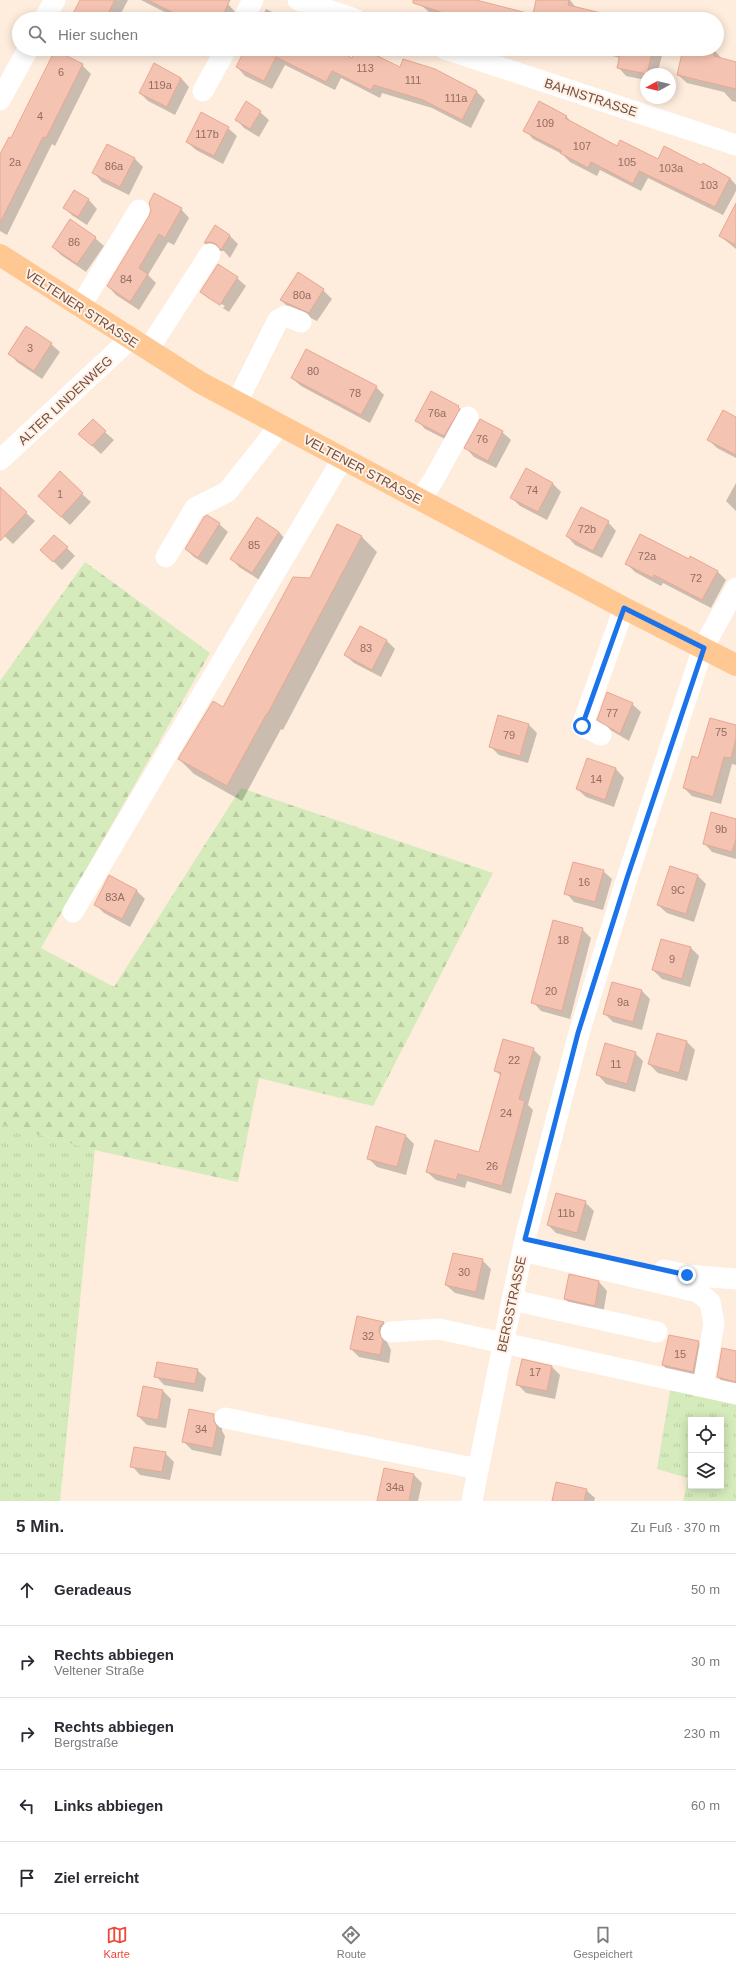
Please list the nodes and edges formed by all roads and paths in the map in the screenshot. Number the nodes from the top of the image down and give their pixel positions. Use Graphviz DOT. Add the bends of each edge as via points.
graph roads {
  1 [pos="55,0"];
  2 [pos="253,0"];
  3 [pos="298,0"];
  4 [pos="331,5"];
  5 [pos="48,12"];
  6 [pos="247,12"];
  7 [pos="343,12"];
  8 [pos="24,56"];
  9 [pos="222,56"];
  10 [pos="467,56"];
  11 [pos="203,92"];
  12 [pos="0,100"];
  13 [pos="736,145"];
  14 [pos="139,210"];
  15 [pos="210,254"];
  16 [pos="0,255"];
  17 [pos="80,307"];
  18 [pos="301,322"];
  19 [pos="130,339"];
  20 [pos="148,350"];
  21 [pos="237,402"];
  22 [pos="468,417"];
  23 [pos="280,425"];
  24 [pos="343,458"];
  25 [pos="0,460"];
  26 [pos="420,500"];
  27 [pos="166,557"];
  28 [pos="736,588"];
  29 [pos="624,608"];
  30 [pos="704,648"];
  31 [pos="736,665"];
  32 [pos="601,735"];
  33 [pos="73,912"];
  34 [pos="524,1245"];
  35 [pos="736,1279"];
  36 [pos="512,1300"];
  37 [pos="391,1332"];
  38 [pos="658,1332"];
  39 [pos="503,1343"];
  40 [pos="704,1380"];
  41 [pos="736,1394"];
  42 [pos="225,1418"];
  43 [pos="478,1470"];
  44 [pos="472,1501"];
  1 -- 5 [label="street"];
  2 -- 6 [label="street"];
  3 -- 4 [label="street"];
  4 -- 7 [label="street"];
  8 -- 12 [label="street"];
  9 -- 11 [label="street"];
  10 -- 13 [label="street, BAHNSTRASSE"];
  14 -- 17 [label="street"];
  15 -- 20 [label="street"];
  16 -- 17 [label="main road, VELTENER STRASSE"];
  17 -- 19 [label="main road, VELTENER STRASSE"];
  18 -- 21 [label="street" via="286,316 278,320"];
  19 -- 20 [label="main road, VELTENER STRASSE"];
  19 -- 25 [label="street, ALTER LINDENWEG"];
  20 -- 21 [label="main road, VELTENER STRASSE"];
  21 -- 23 [label="main road, VELTENER STRASSE"];
  22 -- 26 [label="street"];
  23 -- 24 [label="main road, VELTENER STRASSE"];
  23 -- 27 [label="street" via="227,492 195,508"];
  24 -- 26 [label="main road, VELTENER STRASSE"];
  24 -- 33 [label="street"];
  26 -- 29 [label="main road, VELTENER STRASSE"];
  28 -- 30 [label="street, BERGSTRASSE"];
  29 -- 30 [label="main road, VELTENER STRASSE"];
  29 -- 32 [label="street" via="582,726"];
  30 -- 31 [label="main road, VELTENER STRASSE"];
  30 -- 34 [label="street, BERGSTRASSE" via="578,1033"];
  34 -- 35 [label="street" via="687,1275"];
  34 -- 36 [label="street, BERGSTRASSE"];
  34 -- 40 [label="street" via="698,1292 710,1302 714,1323"];
  36 -- 38 [label="street"];
  36 -- 39 [label="street, BERGSTRASSE"];
  37 -- 39 [label="street" via="439,1329"];
  39 -- 41 [label="street"];
  39 -- 43 [label="street, BERGSTRASSE"];
  42 -- 43 [label="street"];
  43 -- 44 [label="street, BERGSTRASSE"];
}
